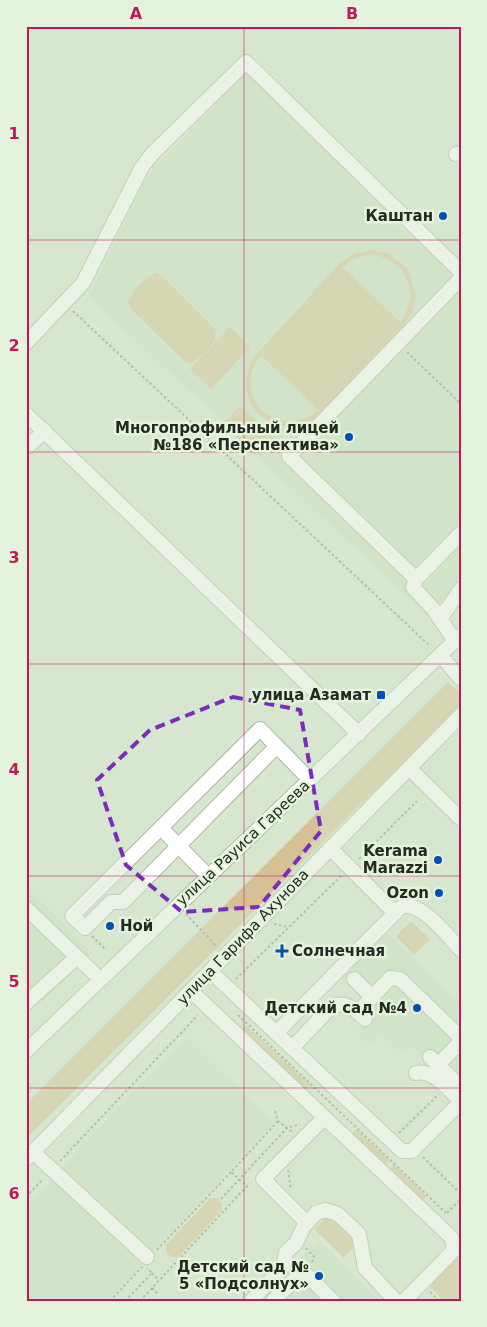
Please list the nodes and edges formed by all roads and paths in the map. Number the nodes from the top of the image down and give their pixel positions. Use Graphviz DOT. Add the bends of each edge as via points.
graph roads {
  1 [pos="461,272"];
  2 [pos="461,278"];
  3 [pos="65,304"];
  4 [pos="26,343"];
  5 [pos="397,343"];
  6 [pos="461,404"];
  7 [pos="26,414"];
  8 [pos="45,431"];
  9 [pos="26,448"];
  10 [pos="461,533"];
  11 [pos="416,579"];
  12 [pos="461,589"];
  13 [pos="440,619"];
  14 [pos="458,638"];
  15 [pos="440,654"];
  16 [pos="461,679"];
  17 [pos="461,715"];
  18 [pos="359,734"];
  19 [pos="277,746"];
  20 [pos="409,768"];
  21 [pos="310,780"];
  22 [pos="461,819"];
  23 [pos="161,828"];
  24 [pos="178,845"];
  25 [pos="330,848"];
  26 [pos="207,876"];
  27 [pos="178,904"];
  28 [pos="26,908"];
  29 [pos="395,913"];
  30 [pos="85,928"];
  31 [pos="219,949"];
  32 [pos="106,950"];
  33 [pos="461,950"];
  34 [pos="77,957"];
  35 [pos="210,971"];
  36 [pos="100,978"];
  37 [pos="354,979"];
  38 [pos="191,991"];
  39 [pos="372,997"];
  40 [pos="26,1003"];
  41 [pos="232,1010"];
  42 [pos="276,1033"];
  43 [pos="292,1048"];
  44 [pos="26,1051"];
  45 [pos="416,1073"];
  46 [pos="446,1087"];
  47 [pos="461,1087"];
  48 [pos="461,1102"];
  49 [pos="275,1111"];
  50 [pos="324,1118"];
  51 [pos="278,1121"];
  52 [pos="306,1123"];
  53 [pos="287,1128"];
  54 [pos="302,1141"];
  55 [pos="391,1142"];
  56 [pos="403,1154"];
  57 [pos="30,1155"];
  58 [pos="286,1156"];
  59 [pos="231,1172"];
  60 [pos="382,1172"];
  61 [pos="239,1179"];
  62 [pos="246,1186"];
  63 [pos="252,1188"];
  64 [pos="461,1194"];
  65 [pos="461,1198"];
  66 [pos="221,1199"];
  67 [pos="295,1210"];
  68 [pos="446,1213"];
  69 [pos="307,1222"];
  70 [pos="436,1224"];
  71 [pos="152,1255"];
  72 [pos="152,1273"];
  73 [pos="160,1280"];
  74 [pos="152,1288"];
  75 [pos="159,1295"];
  76 [pos="110,1301"];
  77 [pos="125,1301"];
  78 [pos="140,1301"];
  79 [pos="251,1301"];
  80 [pos="274,1301"];
  81 [pos="333,1301"];
  82 [pos="396,1301"];
  83 [pos="404,1301"];
  1 -- 3 [label="street" via="246,62 142,167 83,283"];
  2 -- 5 [label="street"];
  3 -- 4 [label="street"];
  3 -- 15 [label="path"];
  5 -- 6 [label="path"];
  5 -- 11 [label="street" via="289,456"];
  7 -- 8 [label="street"];
  8 -- 9 [label="street"];
  8 -- 18 [label="street"];
  10 -- 11 [label="street"];
  11 -- 13 [label="street" via="413,587"];
  12 -- 13 [label="street"];
  13 -- 14 [label="street"];
  14 -- 15 [label="street, улица Рауиса Гареева"];
  15 -- 16 [label="street"];
  15 -- 18 [label="street, улица Рауиса Гареева"];
  17 -- 20 [label="street, улица Гарифа Ахунова"];
  18 -- 21 [label="street, улица Рауиса Гареева"];
  19 -- 21 [label="street"];
  19 -- 23 [label="street" via="260,729"];
  19 -- 24 [label="street"];
  20 -- 22 [label="street"];
  20 -- 25 [label="street, улица Гарифа Ахунова"];
  21 -- 26 [label="street, улица Рауиса Гареева"];
  23 -- 24 [label="street"];
  23 -- 30 [label="street" via="72,916"];
  24 -- 26 [label="street"];
  24 -- 30 [label="street" via="123,902 111,902"];
  25 -- 29 [label="street"];
  25 -- 35 [label="street, улица Гарифа Ахунова"];
  26 -- 27 [label="street, улица Рауиса Гареева"];
  27 -- 31 [label="path"];
  27 -- 36 [label="street, улица Рауиса Гареева"];
  28 -- 34 [label="street"];
  29 -- 33 [label="street" via="406,905 416,906"];
  29 -- 42 [label="street"];
  30 -- 32 [label="path"];
  34 -- 36 [label="street"];
  34 -- 40 [label="street"];
  35 -- 38 [label="street, улица Гарифа Ахунова"];
  35 -- 42 [label="street"];
  36 -- 44 [label="street, улица Рауиса Гареева"];
  37 -- 39 [label="street"];
  38 -- 50 [label="street"];
  38 -- 57 [label="street, улица Гарифа Ахунова"];
  39 -- 43 [label="street" via="361,1016 346,1004 331,1007"];
  39 -- 47 [label="street" via="390,978 398,978 459,1036 459,1043 434,1061"];
  41 -- 56 [label="path"];
  42 -- 43 [label="street"];
  43 -- 55 [label="street"];
  45 -- 46 [label="street" via="430,1073"];
  46 -- 48 [label="street"];
  46 -- 55 [label="path"];
  48 -- 56 [label="street"];
  49 -- 51 [label="path"];
  50 -- 54 [label="street"];
  50 -- 60 [label="street"];
  51 -- 53 [label="path"];
  51 -- 59 [label="path"];
  52 -- 53 [label="path"];
  53 -- 54 [label="path"];
  53 -- 61 [label="path"];
  54 -- 58 [label="street"];
  55 -- 56 [label="street"];
  56 -- 60 [label="path"];
  56 -- 64 [label="path"];
  56 -- 68 [label="path"];
  57 -- 71 [label="street"];
  58 -- 67 [label="path"];
  58 -- 67 [label="street" via="263,1179"];
  59 -- 61 [label="path"];
  59 -- 71 [label="path"];
  60 -- 70 [label="street"];
  61 -- 62 [label="path"];
  61 -- 66 [label="path"];
  62 -- 63 [label="path"];
  62 -- 73 [label="path"];
  65 -- 68 [label="path"];
  67 -- 69 [label="street"];
  68 -- 70 [label="path"];
  69 -- 79 [label="street" via="296,1243 286,1252 284,1267"];
  69 -- 82 [label="street" via="321,1211 338,1214 359,1234 364,1268"];
  70 -- 83 [label="street" via="450,1237 454,1248"];
  72 -- 73 [label="path"];
  72 -- 76 [label="path" via="144,1265"];
  72 -- 77 [label="path"];
  73 -- 74 [label="path"];
  74 -- 75 [label="path"];
  74 -- 78 [label="path"];
  80 -- 81 [label="street" via="303,1271"];
}
